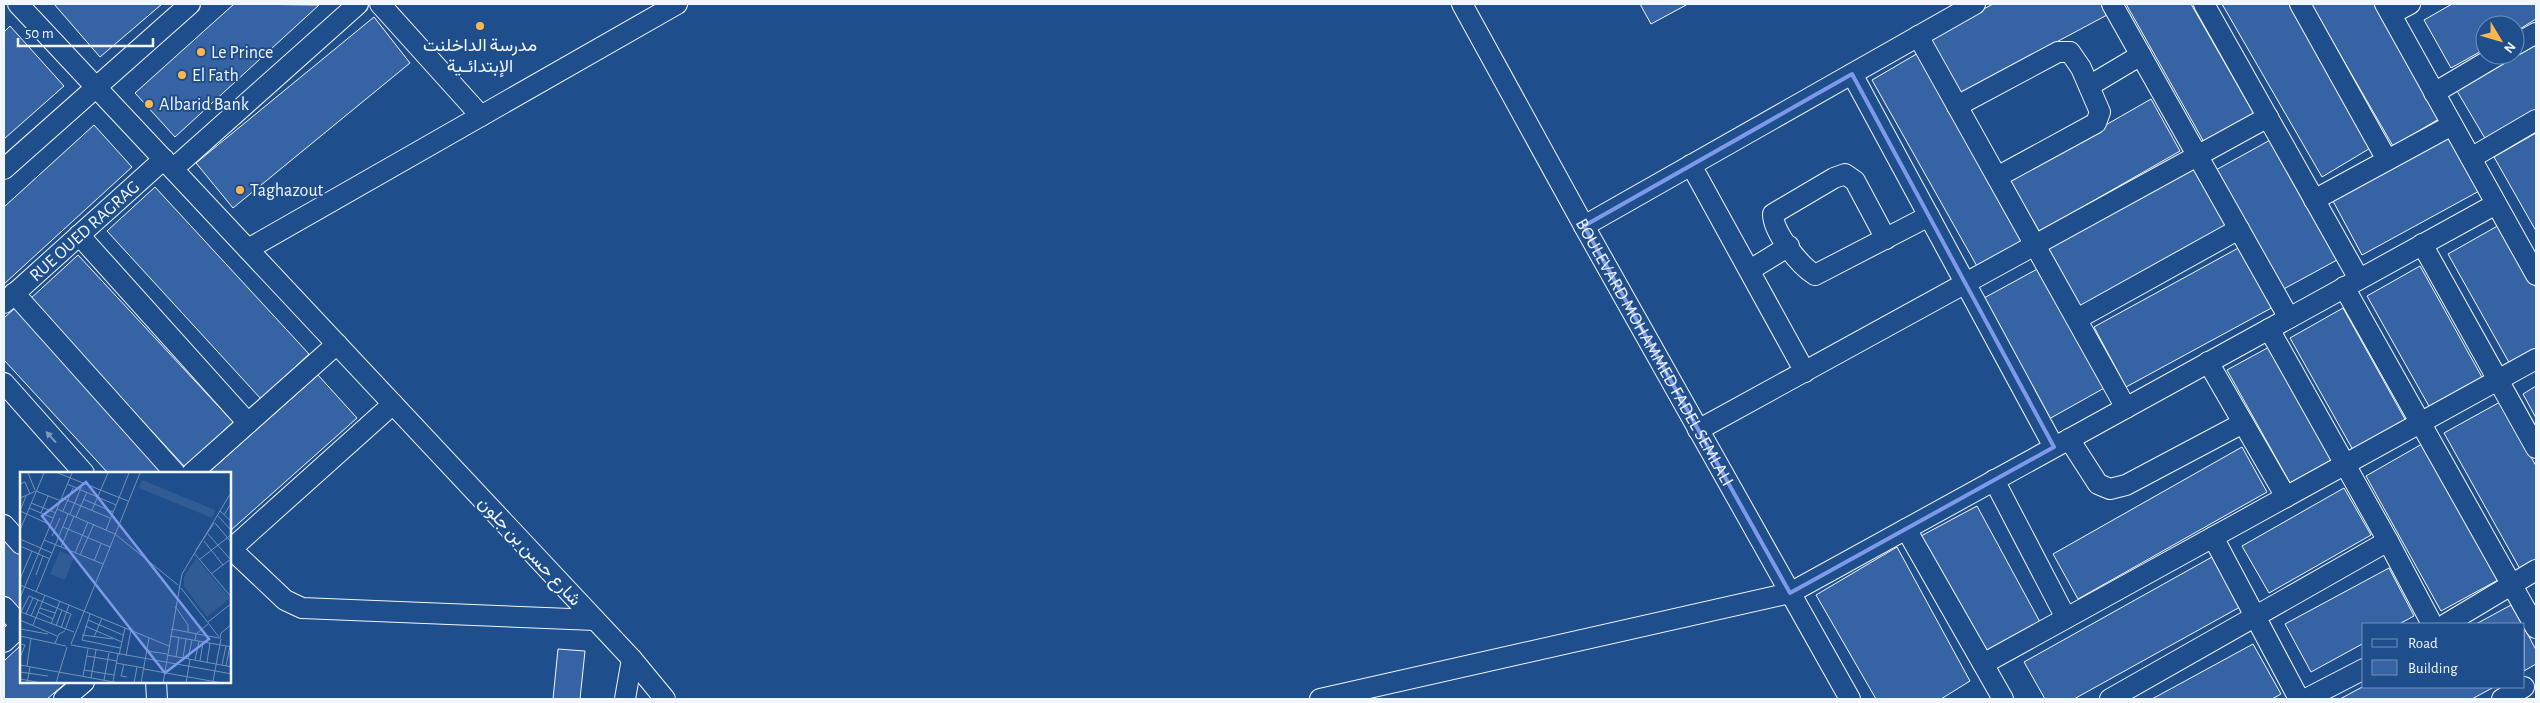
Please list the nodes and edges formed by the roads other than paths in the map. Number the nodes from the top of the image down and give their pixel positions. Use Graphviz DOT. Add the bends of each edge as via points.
graph roads {
  1 [pos="18,4"];
  2 [pos="190,4"];
  3 [pos="358,4"];
  4 [pos="380,4"];
  5 [pos="677,4"];
  6 [pos="1462,4"];
  7 [pos="1975,4"];
  8 [pos="2112,4"];
  9 [pos="2204,4"];
  10 [pos="2300,4"];
  11 [pos="2410,4"];
  12 [pos="2388,9"];
  13 [pos="2536,33"];
  14 [pos="1918,36"];
  15 [pos="2525,39"];
  16 [pos="2141,56"];
  17 [pos="2481,65"];
  18 [pos="1852,74"];
  19 [pos="2089,86"];
  20 [pos="95,88"];
  21 [pos="2434,93"];
  22 [pos="1957,106"];
  23 [pos="481,116"];
  24 [pos="2268,117"];
  25 [pos="2536,120"];
  26 [pos="2452,124"];
  27 [pos="2198,156"];
  28 [pos="2471,158"];
  29 [pos="2388,160"];
  30 [pos="169,164"];
  31 [pos="1691,165"];
  32 [pos="4,169"];
  33 [pos="1997,177"];
  34 [pos="2314,200"];
  35 [pos="2496,204"];
  36 [pos="1929,216"];
  37 [pos="1584,226"];
  38 [pos="2240,230"];
  39 [pos="79,235"];
  40 [pos="1886,239"];
  41 [pos="2422,244"];
  42 [pos="2035,245"];
  43 [pos="1788,246"];
  44 [pos="248,249"];
  45 [pos="1750,270"];
  46 [pos="2536,275"];
  47 [pos="1966,283"];
  48 [pos="2352,283"];
  49 [pos="9,298"];
  50 [pos="2289,318"];
  51 [pos="2077,319"];
  52 [pos="2269,329"];
  53 [pos="337,344"];
  54 [pos="2536,358"];
  55 [pos="2208,362"];
  56 [pos="1805,372"];
  57 [pos="2498,380"];
  58 [pos="4,383"];
  59 [pos="393,404"];
  60 [pos="2126,408"];
  61 [pos="2421,422"];
  62 [pos="248,423"];
  63 [pos="2243,423"];
  64 [pos="1698,430"];
  65 [pos="2062,443"];
  66 [pos="2536,448"];
  67 [pos="2345,464"];
  68 [pos="83,472"];
  69 [pos="174,472"];
  70 [pos="193,472"];
  71 [pos="1994,480"];
  72 [pos="2286,497"];
  73 [pos="4,525"];
  74 [pos="1906,529"];
  75 [pos="2213,537"];
  76 [pos="2388,542"];
  77 [pos="20,543"];
  78 [pos="231,549"];
  79 [pos="231,551"];
  80 [pos="2536,570"];
  81 [pos="2512,584"];
  82 [pos="1790,593"];
  83 [pos="4,607"];
  84 [pos="2255,617"];
  85 [pos="2066,618"];
  86 [pos="595,620"];
  87 [pos="2431,623"];
  88 [pos="2448,623"];
  89 [pos="20,625"];
  90 [pos="20,627"];
  91 [pos="2536,628"];
  92 [pos="4,642"];
  93 [pos="632,659"];
  94 [pos="1983,664"];
  95 [pos="2362,669"];
  96 [pos="2536,680"];
  97 [pos="83,683"];
  98 [pos="156,683"];
  99 [pos="2525,686"];
  100 [pos="2522,688"];
  101 [pos="64,699"];
  102 [pos="157,699"];
  103 [pos="625,699"];
  104 [pos="665,699"];
  105 [pos="1320,699"];
  106 [pos="1850,699"];
  107 [pos="2003,699"];
  108 [pos="2110,699"];
  109 [pos="2299,699"];
  110 [pos="2306,699"];
  111 [pos="2502,699"];
  1 -- 20 [label="street, شارع حسن بن جلون"];
  2 -- 20 [label="street"];
  3 -- 30 [label="street, RUE OUED RAGRAG"];
  4 -- 23 [label="street"];
  5 -- 23 [label="street"];
  6 -- 37 [label="street, BOULEVARD MOHAMMED FADEL SEMLALI"];
  7 -- 14 [label="street"];
  8 -- 16 [label="street"];
  9 -- 24 [label="street"];
  10 -- 29 [label="street"];
  11 -- 12 [label="street"];
  12 -- 21 [label="street"];
  13 -- 15 [label="street"];
  14 -- 18 [label="street"];
  14 -- 22 [label="street"];
  16 -- 19 [label="street"];
  16 -- 27 [label="street"];
  17 -- 21 [label="street"];
  18 -- 31 [label="street"];
  18 -- 36 [label="street"];
  19 -- 22 [label="street" via="2070,52 2064,51"];
  19 -- 33 [label="street" via="2100,112 2096,122"];
  20 -- 30 [label="street, شارع حسن بن جلون"];
  20 -- 32 [label="street"];
  21 -- 26 [label="street"];
  22 -- 33 [label="street"];
  23 -- 44 [label="street"];
  24 -- 27 [label="street"];
  24 -- 34 [label="street"];
  25 -- 28 [label="street"];
  26 -- 28 [label="street"];
  26 -- 29 [label="street"];
  27 -- 38 [label="street"];
  27 -- 42 [label="street"];
  28 -- 35 [label="street"];
  29 -- 34 [label="street"];
  30 -- 39 [label="street, RUE OUED RAGRAG"];
  30 -- 44 [label="street, شارع حسن بن جلون"];
  31 -- 37 [label="street"];
  31 -- 45 [label="street"];
  33 -- 42 [label="street"];
  34 -- 48 [label="street"];
  35 -- 41 [label="street"];
  35 -- 46 [label="street"];
  36 -- 40 [label="street"];
  36 -- 47 [label="street"];
  37 -- 64 [label="street, BOULEVARD MOHAMMED FADEL SEMLALI"];
  38 -- 50 [label="street"];
  38 -- 51 [label="street"];
  39 -- 49 [label="street, RUE OUED RAGRAG"];
  39 -- 62 [label="street"];
  40 -- 43 [label="street" via="1815,275 1804,268"];
  40 -- 43 [label="street" via="1855,181 1845,174 1773,214 1773,224"];
  41 -- 48 [label="street"];
  41 -- 57 [label="street"];
  42 -- 47 [label="street"];
  42 -- 51 [label="street"];
  43 -- 45 [label="street"];
  44 -- 53 [label="street, شارع حسن بن جلون"];
  45 -- 56 [label="street"];
  47 -- 56 [label="street"];
  47 -- 65 [label="street"];
  48 -- 50 [label="street"];
  48 -- 61 [label="street"];
  49 -- 69 [label="street"];
  50 -- 52 [label="street"];
  51 -- 60 [label="street"];
  52 -- 55 [label="street"];
  52 -- 67 [label="street"];
  53 -- 59 [label="street, شارع حسن بن جلون"];
  53 -- 62 [label="street"];
  54 -- 57 [label="street"];
  55 -- 60 [label="street"];
  55 -- 63 [label="street"];
  56 -- 64 [label="street"];
  57 -- 61 [label="street"];
  57 -- 66 [label="street"];
  68 -- 58 [label="street, one-way"];
  59 -- 78 [label="street"];
  59 -- 86 [label="street, شارع حسن بن جلون"];
  60 -- 65 [label="street"];
  61 -- 67 [label="street"];
  61 -- 81 [label="street"];
  62 -- 70 [label="street"];
  63 -- 65 [label="street" via="2126,485 2110,489 2098,484"];
  63 -- 72 [label="street"];
  64 -- 82 [label="street, BOULEVARD MOHAMMED FADEL SEMLALI"];
  65 -- 71 [label="street"];
  67 -- 72 [label="street"];
  67 -- 76 [label="street"];
  71 -- 74 [label="street"];
  71 -- 85 [label="street"];
  72 -- 75 [label="street"];
  73 -- 77 [label="street"];
  74 -- 82 [label="street"];
  74 -- 94 [label="street"];
  75 -- 84 [label="street"];
  75 -- 85 [label="street"];
  76 -- 84 [label="street"];
  76 -- 87 [label="street"];
  79 -- 86 [label="street" via="285,600 302,608"];
  80 -- 81 [label="street"];
  81 -- 88 [label="street"];
  81 -- 91 [label="street"];
  82 -- 105 [label="street"];
  82 -- 106 [label="street, BOULEVARD MOHAMMED FADEL SEMLALI"];
  83 -- 89 [label="street"];
  84 -- 108 [label="street"];
  84 -- 109 [label="street"];
  85 -- 94 [label="street"];
  86 -- 93 [label="street, شارع حسن بن جلون"];
  90 -- 92 [label="street"];
  93 -- 103 [label="street"];
  93 -- 104 [label="street, شارع حسن بن جلون"];
  94 -- 107 [label="street"];
  95 -- 110 [label="street"];
  96 -- 99 [label="street"];
  97 -- 101 [label="street"];
  98 -- 102 [label="street"];
  100 -- 111 [label="street"];
}
